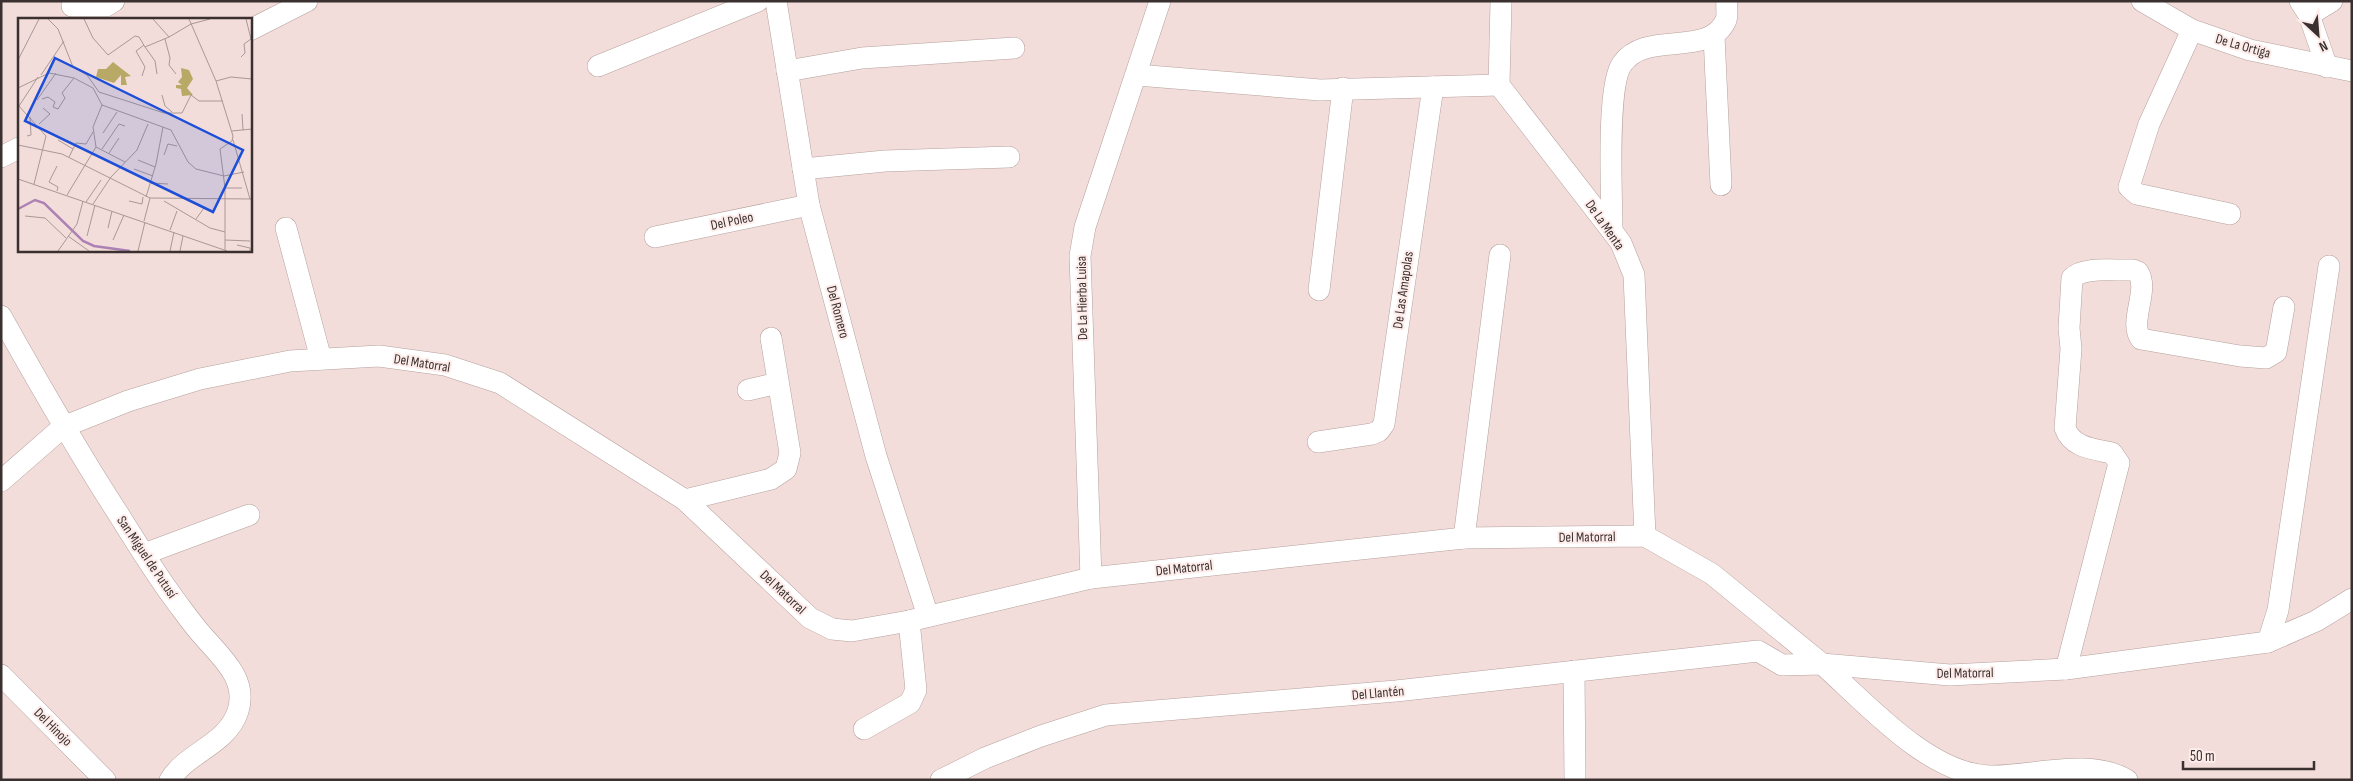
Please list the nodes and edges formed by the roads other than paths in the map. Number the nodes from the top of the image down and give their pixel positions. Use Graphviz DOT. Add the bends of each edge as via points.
graph roads {
  1 [pos="114,1"];
  2 [pos="307,1"];
  3 [pos="758,1"];
  4 [pos="776,1"];
  5 [pos="1160,1"];
  6 [pos="1502,1"];
  7 [pos="1726,1"];
  8 [pos="2142,1"];
  9 [pos="2332,1"];
  10 [pos="72,6"];
  11 [pos="2305,8"];
  12 [pos="251,29"];
  13 [pos="2192,30"];
  14 [pos="1714,36"];
  15 [pos="1014,48"];
  16 [pos="598,66"];
  17 [pos="2327,67"];
  18 [pos="787,71"];
  19 [pos="2352,71"];
  20 [pos="1137,75"];
  21 [pos="1499,85"];
  22 [pos="1433,87"];
  23 [pos="1342,88"];
  24 [pos="18,148"];
  25 [pos="1,157"];
  26 [pos="1009,157"];
  27 [pos="803,169"];
  28 [pos="1721,185"];
  29 [pos="809,205"];
  30 [pos="2230,214"];
  31 [pos="286,228"];
  32 [pos="1612,231"];
  33 [pos="655,237"];
  34 [pos="1500,255"];
  35 [pos="2329,266"];
  36 [pos="1319,290"];
  37 [pos="2284,307"];
  38 [pos="1,316"];
  39 [pos="771,338"];
  40 [pos="321,359"];
  41 [pos="778,383"];
  42 [pos="748,390"];
  43 [pos="63,427"];
  44 [pos="1318,442"];
  45 [pos="1,481"];
  46 [pos="685,500"];
  47 [pos="248,515"];
  48 [pos="1645,536"];
  49 [pos="1464,538"];
  50 [pos="144,554"];
  51 [pos="1091,578"];
  52 [pos="2352,599"];
  53 [pos="918,618"];
  54 [pos="2268,642"];
  55 [pos="1822,664"];
  56 [pos="2066,669"];
  57 [pos="1574,671"];
  58 [pos="1,675"];
  59 [pos="864,729"];
  60 [pos="105,780"];
  61 [pos="170,780"];
  62 [pos="941,780"];
  63 [pos="1576,780"];
  64 [pos="2127,780"];
  1 -- 10 [label="street" via="106,6"];
  2 -- 12 [label="street"];
  3 -- 16 [label="street"];
  4 -- 18 [label="street, Del Romero"];
  5 -- 20 [label="street, De La Hierba Luisa"];
  6 -- 21 [label="street"];
  7 -- 14 [label="street" via="1726,20"];
  8 -- 13 [label="street, De La Ortiga"];
  9 -- 11 [label="street"];
  11 -- 17 [label="street"];
  13 -- 17 [label="street, De La Ortiga" via="2250,50"];
  13 -- 30 [label="street" via="2150,124 2129,187 2137,194"];
  14 -- 28 [label="street"];
  14 -- 32 [label="street" via="1694,42 1657,45 1636,52 1622,64 1614,85"];
  15 -- 18 [label="street" via="862,58"];
  17 -- 19 [label="street, De La Ortiga"];
  18 -- 27 [label="street, Del Romero"];
  20 -- 23 [label="street" via="1320,90"];
  20 -- 51 [label="street, De La Hierba Luisa" via="1085,227 1080,256"];
  21 -- 22 [label="street"];
  21 -- 32 [label="street, De La Menta"];
  22 -- 23 [label="street"];
  22 -- 44 [label="street, De Las Amapolas" via="1384,424 1372,434"];
  23 -- 36 [label="street"];
  24 -- 25 [label="street"];
  26 -- 27 [label="street" via="885,161"];
  27 -- 29 [label="street, Del Romero"];
  29 -- 33 [label="street, Del Poleo"];
  29 -- 53 [label="street, Del Romero"];
  31 -- 40 [label="street"];
  32 -- 48 [label="street, De La Menta" via="1634,275"];
  34 -- 49 [label="street"];
  35 -- 54 [label="street" via="2278,610"];
  37 -- 56 [label="street" via="2276,352 2266,358 2240,356 2141,339 2137,329 2142,282 2138,272 2085,272 2072,278 2068,437 2077,444 2112,452 2119,463"];
  38 -- 43 [label="street, San Miguel de Putusí"];
  39 -- 41 [label="street"];
  40 -- 43 [label="street, Del Matorral" via="290,361 200,379 128,401"];
  40 -- 46 [label="street, Del Matorral" via="389,357 445,365 500,383"];
  41 -- 42 [label="street"];
  41 -- 46 [label="street" via="790,453 786,470 771,479"];
  43 -- 45 [label="street, Del Matorral"];
  43 -- 50 [label="street, San Miguel de Putusí"];
  46 -- 53 [label="street, Del Matorral" via="810,618 832,629 852,631"];
  47 -- 50 [label="street"];
  48 -- 49 [label="street, Del Matorral"];
  48 -- 55 [label="street" via="1712,574"];
  49 -- 51 [label="street, Del Matorral"];
  50 -- 61 [label="street, San Miguel de Putusí" via="202,636 226,662 236,677 240,694 238,710 230,726 218,740 176,771"];
  51 -- 53 [label="street, Del Matorral"];
  52 -- 54 [label="street, Del Matorral" via="2316,622"];
  53 -- 59 [label="street, Del Romero" via="916,690 910,703"];
  54 -- 56 [label="street, Del Matorral"];
  55 -- 56 [label="street, Del Matorral" via="1950,675"];
  55 -- 57 [label="street, Del Llantén" via="1782,665 1766,654 1745,651"];
  55 -- 64 [label="street" via="1905,738 1943,764 1987,776 2092,769"];
  57 -- 62 [label="street, Del Llantén" via="1396,692 1106,715 1033,739"];
  57 -- 63 [label="street"];
  58 -- 60 [label="street, Del Hinojo"];
}
